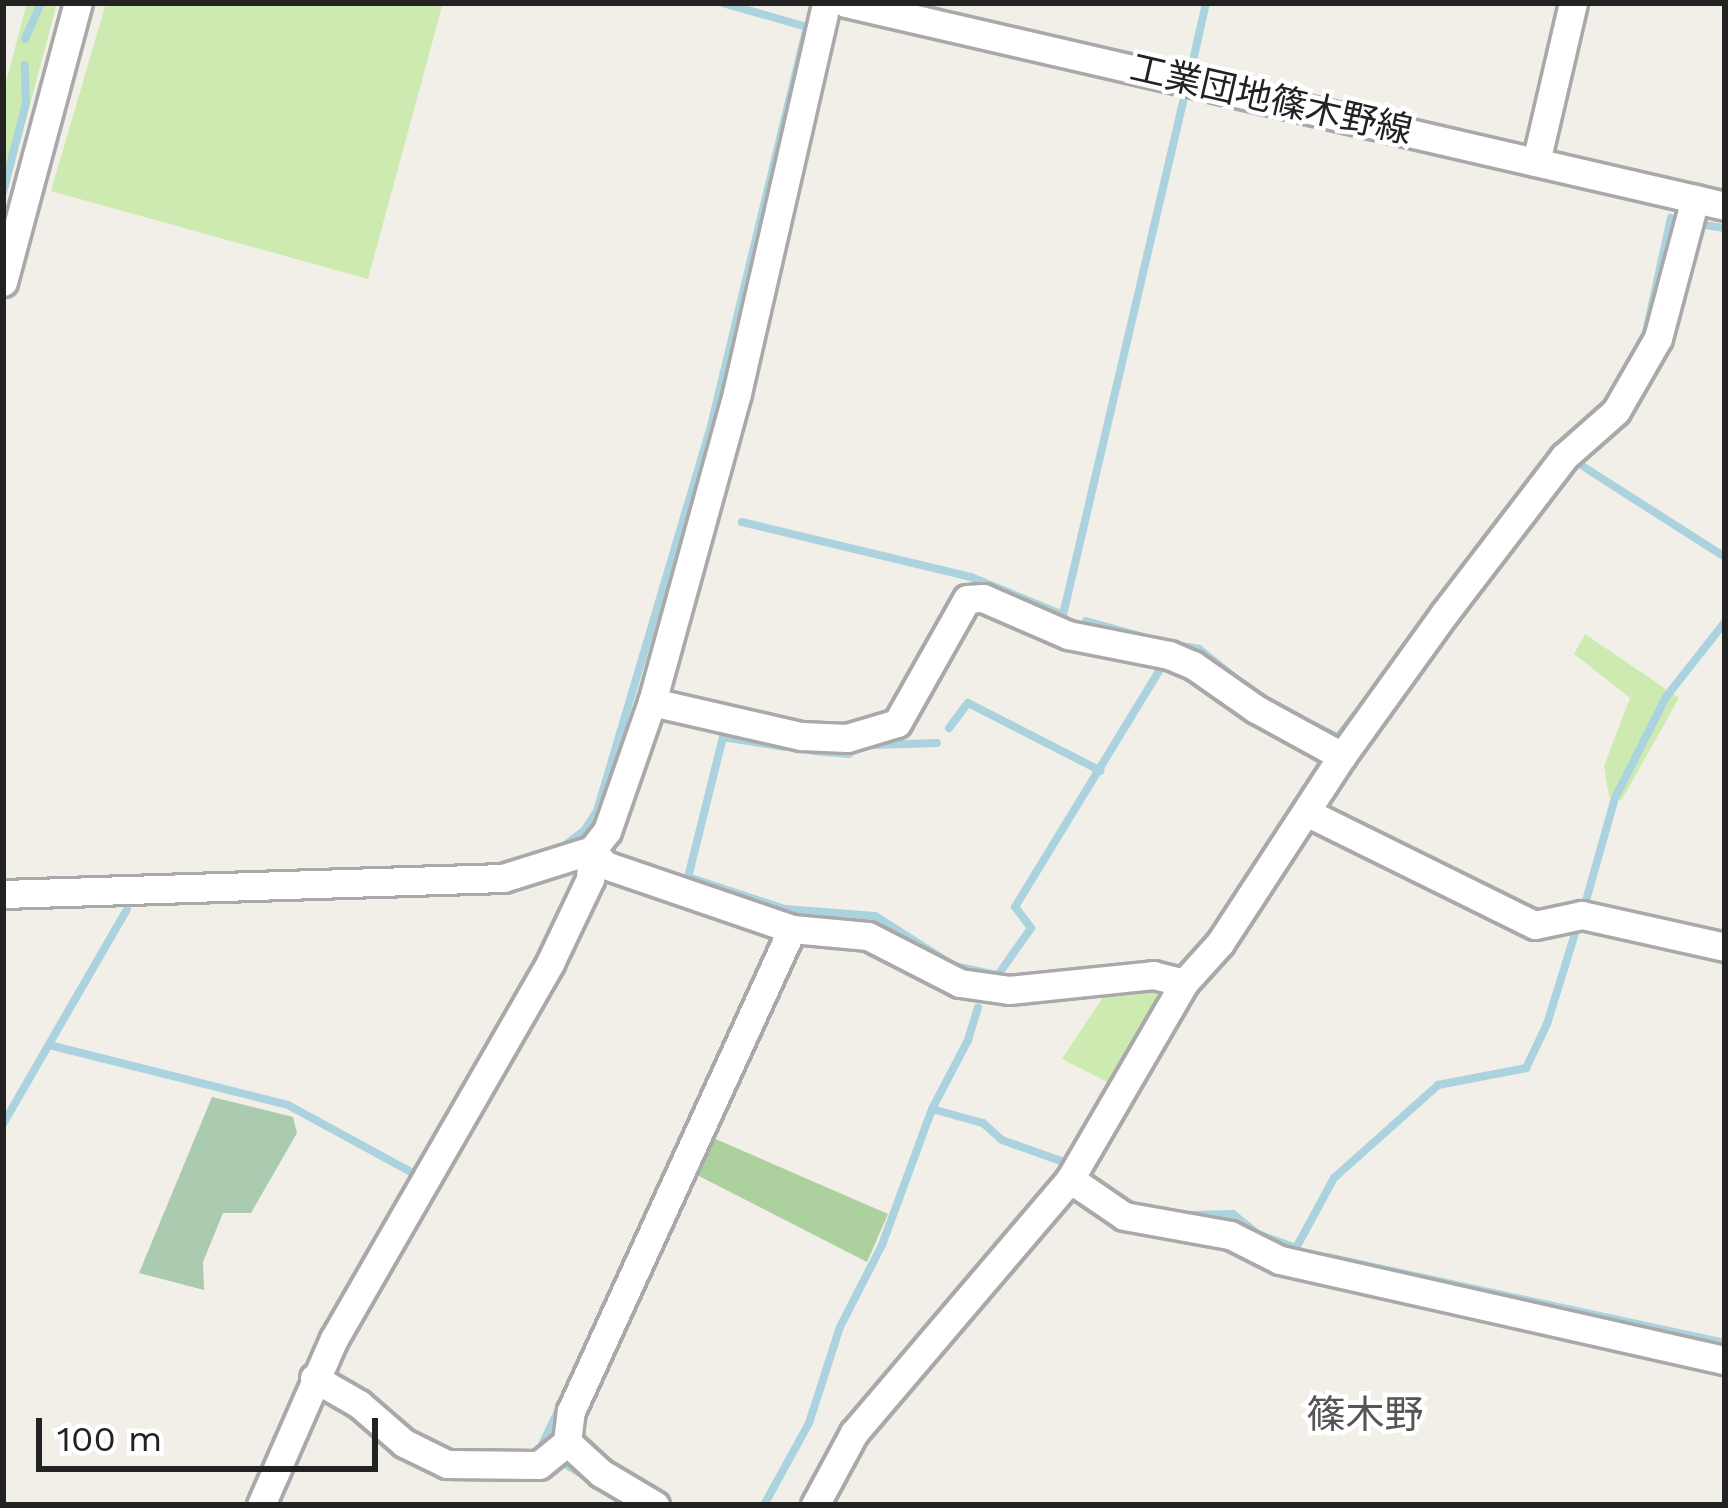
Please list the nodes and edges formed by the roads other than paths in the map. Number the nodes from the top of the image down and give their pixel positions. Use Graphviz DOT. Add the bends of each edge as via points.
graph roads {
  1 [pos="78,3"];
  2 [pos="826,3"];
  3 [pos="846,3"];
  4 [pos="1573,3"];
  5 [pos="1536,163"];
  6 [pos="1694,199"];
  7 [pos="1725,206"];
  8 [pos="3,282"];
  9 [pos="652,702"];
  10 [pos="1342,756"];
  11 [pos="1306,812"];
  12 [pos="592,850"];
  13 [pos="3,894"];
  14 [pos="793,928"];
  15 [pos="1725,947"];
  16 [pos="1184,983"];
  17 [pos="1070,1179"];
  18 [pos="1725,1360"];
  19 [pos="314,1378"];
  20 [pos="567,1442"];
  21 [pos="261,1505"];
  22 [pos="655,1505"];
  23 [pos="815,1505"];
  1 -- 8 [label="street"];
  2 -- 9 [label="street" via="737,393"];
  3 -- 5 [label="street, 工業団地篠木野線"];
  4 -- 5 [label="street"];
  5 -- 6 [label="street, 工業団地篠木野線"];
  6 -- 7 [label="street, 工業団地篠木野線"];
  6 -- 10 [label="street" via="1658,338 1616,411 1564,457"];
  9 -- 10 [label="street" via="801,736 848,738 897,723 967,599 982,598 1068,635 1168,655"];
  9 -- 12 [label="street" via="608,831"];
  10 -- 11 [label="street"];
  11 -- 15 [label="street" via="1535,925 1582,915"];
  11 -- 16 [label="street" via="1220,944"];
  12 -- 13 [label="street" via="503,878"];
  12 -- 14 [label="street" via="605,865"];
  12 -- 19 [label="street" via="590,879 550,963"];
  14 -- 16 [label="street" via="868,936 960,983 992,988 1153,975"];
  14 -- 20 [label="street" via="571,1411"];
  16 -- 17 [label="street"];
  17 -- 18 [label="street" via="1124,1216 1230,1235 1280,1260"];
  17 -- 23 [label="street" via="854,1433"];
  19 -- 20 [label="street" via="447,1464 539,1465"];
  19 -- 21 [label="street"];
  20 -- 22 [label="street"];
}
